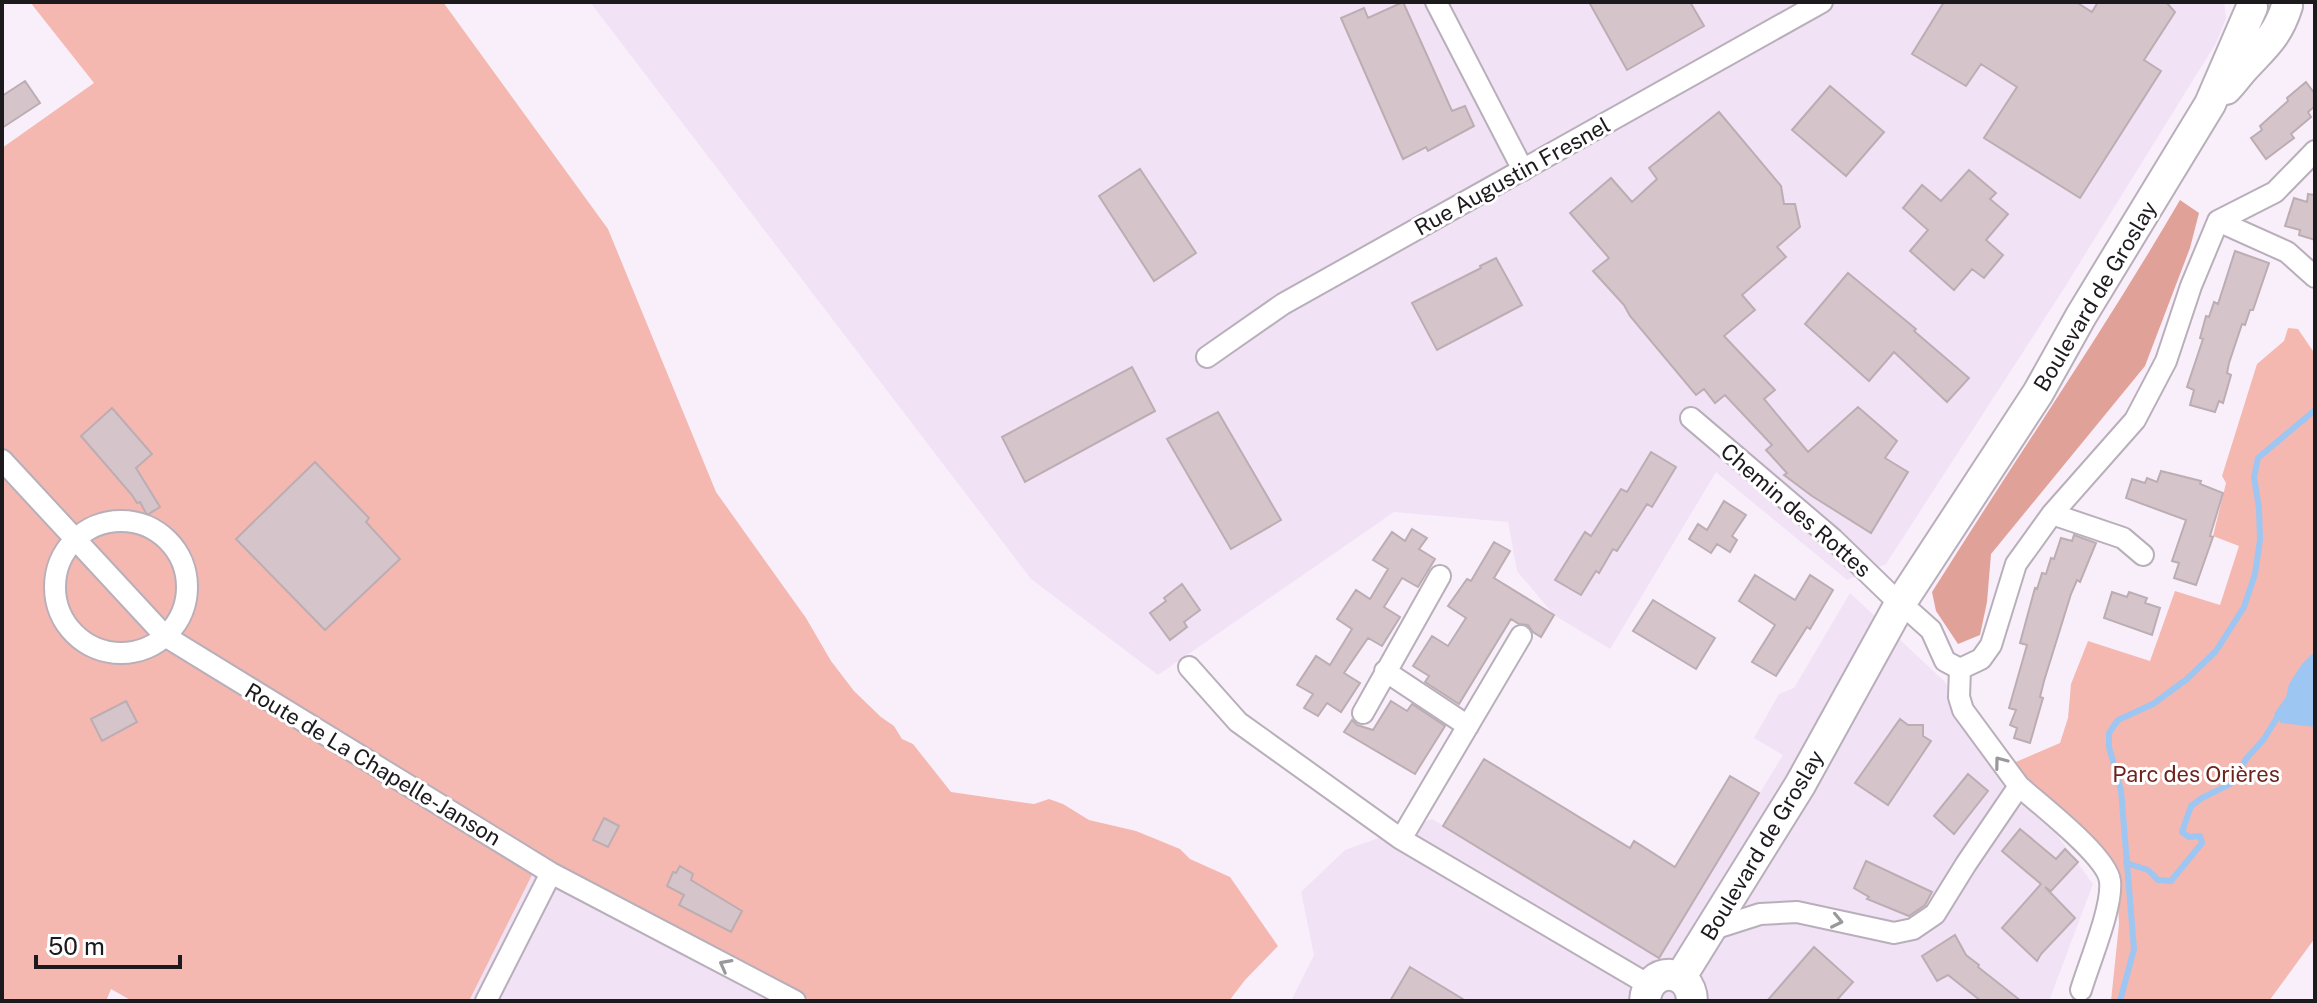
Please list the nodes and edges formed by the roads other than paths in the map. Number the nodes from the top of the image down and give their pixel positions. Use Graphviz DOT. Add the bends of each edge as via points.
graph roads {
  1 [pos="1436,2"];
  2 [pos="1822,2"];
  3 [pos="2269,6"];
  4 [pos="2210,104"];
  5 [pos="2315,151"];
  6 [pos="1523,170"];
  7 [pos="2218,221"];
  8 [pos="2315,277"];
  9 [pos="1207,357"];
  10 [pos="1691,418"];
  11 [pos="2,460"];
  12 [pos="2052,514"];
  13 [pos="76,539"];
  14 [pos="2143,555"];
  15 [pos="1440,576"];
  16 [pos="1906,608"];
  17 [pos="165,636"];
  18 [pos="1521,636"];
  19 [pos="1189,667"];
  20 [pos="1960,669"];
  21 [pos="1385,671"];
  22 [pos="1363,713"];
  23 [pos="1468,726"];
  24 [pos="2019,786"];
  25 [pos="1401,839"];
  26 [pos="551,873"];
  27 [pos="1710,930"];
  28 [pos="1686,989"];
  29 [pos="2081,990"];
  30 [pos="1647,993"];
  31 [pos="486,1001"];
  32 [pos="795,1001"];
  1 -- 6 [label="street"];
  2 -- 6 [label="street, Rue Augustin Fresnel"];
  3 -- 4 [label="main road, Boulevard de Groslay"];
  3 -- 4 [label="main road, Boulevard de Groslay" via="2241,71"];
  4 -- 16 [label="main road, Boulevard de Groslay"];
  5 -- 7 [label="street" via="2275,192"];
  6 -- 9 [label="street, Rue Augustin Fresnel" via="1283,304"];
  7 -- 8 [label="street" via="2287,252"];
  7 -- 12 [label="street" via="2166,361 2135,420"];
  10 -- 16 [label="street, Chemin des Rottes"];
  11 -- 13 [label="street, Route de La Chapelle-Janson"];
  12 -- 14 [label="street" via="2123,538"];
  12 -- 20 [label="street" via="2016,564 1991,645 1981,659"];
  13 -- 17 [label="street, Route de La Chapelle-Janson"];
  13 -- 17 [label="street" via="62,557 55,579 56,602 65,623 81,640 112,652 146,649"];
  13 -- 17 [label="street" via="113,522 153,530 169,543 186,580 178,620"];
  15 -- 21 [label="street"];
  16 -- 20 [label="street, Chemin des Rottes" via="1931,630 1945,661"];
  16 -- 27 [label="main road, Boulevard de Groslay"];
  17 -- 26 [label="street, Route de La Chapelle-Janson"];
  18 -- 23 [label="street"];
  19 -- 25 [label="street" via="1238,722"];
  24 -- 20 [label="street, one-way" via="1963,710"];
  21 -- 22 [label="street"];
  21 -- 23 [label="street"];
  23 -- 25 [label="street"];
  27 -- 24 [label="street, one-way" via="1760,914 1797,912 1894,933 1913,929 1935,914"];
  24 -- 29 [label="street" via="2079,839 2110,880"];
  25 -- 30 [label="street"];
  26 -- 31 [label="street"];
  32 -- 26 [label="street, Route de La Chapelle-Janson, one-way"];
  27 -- 28 [label="main road, Boulevard de Groslay"];
  28 -- 30 [label="main road" via="1666,974"];
}
